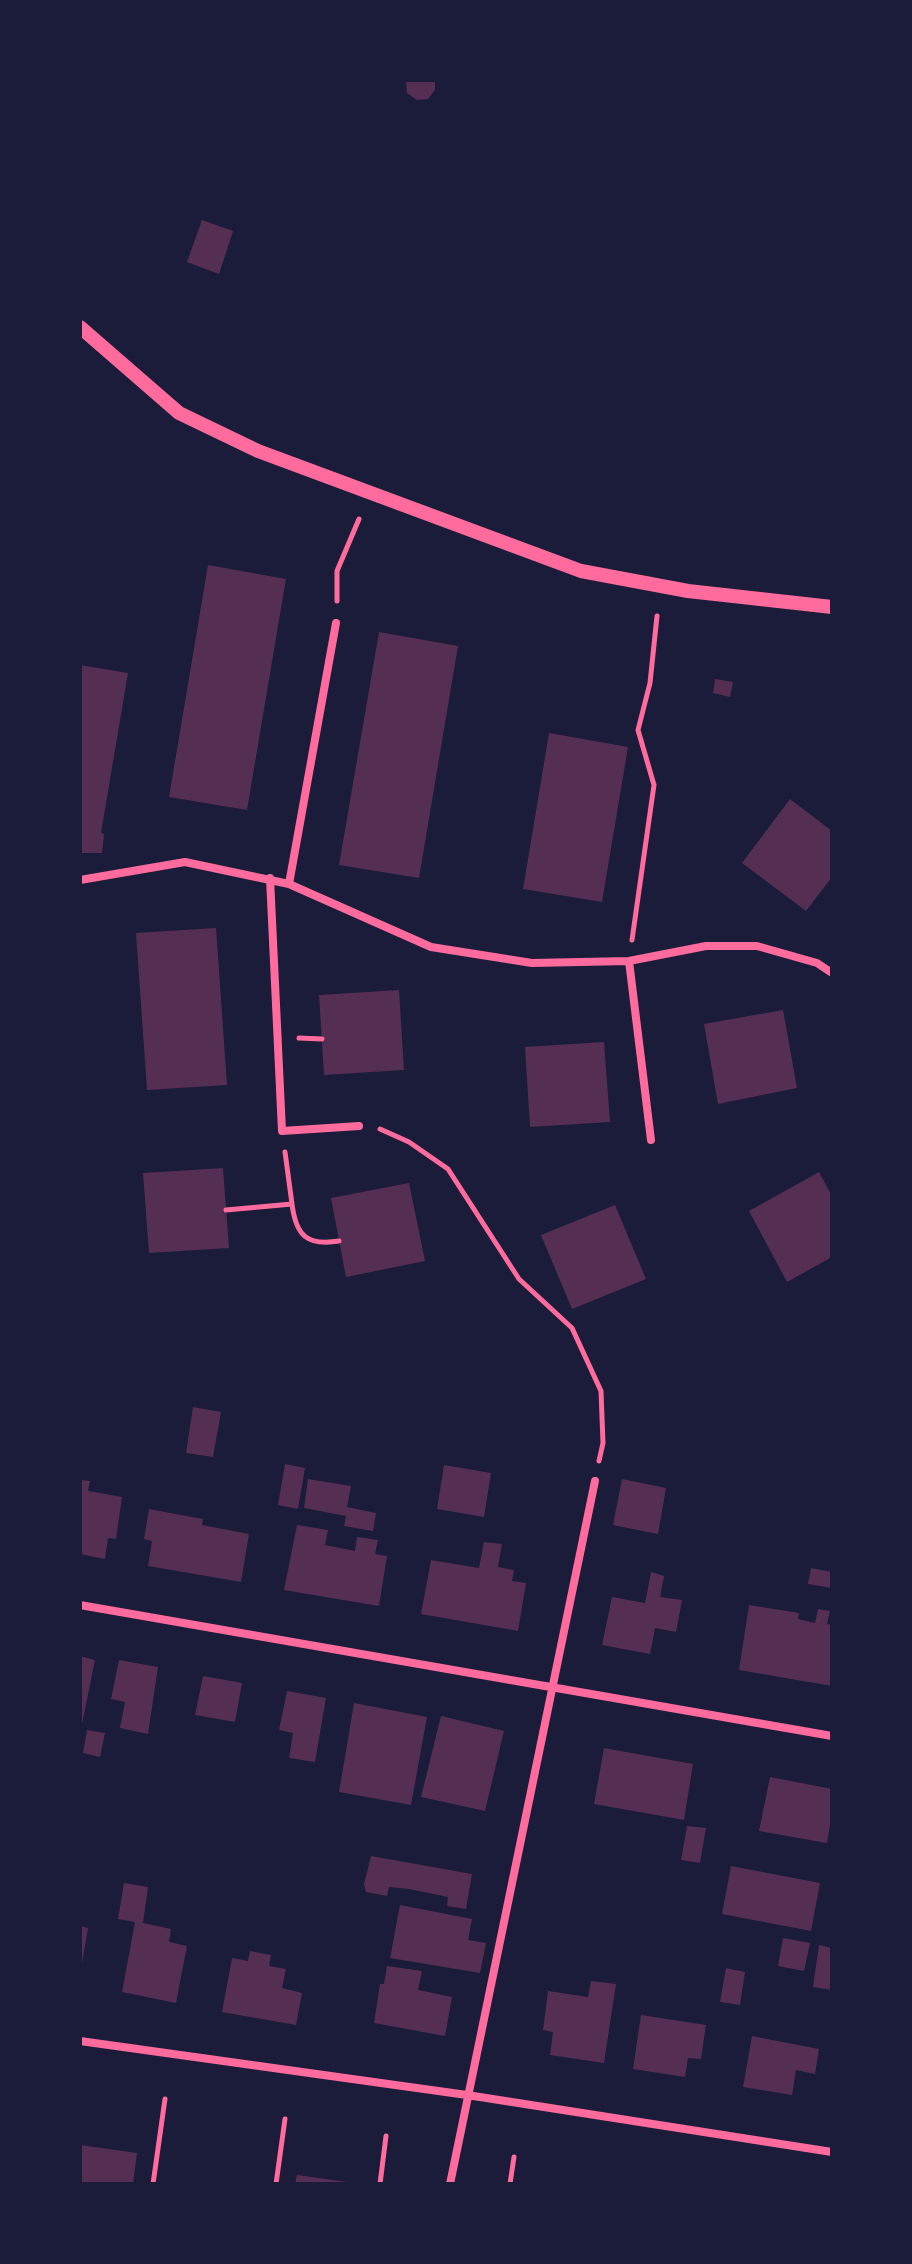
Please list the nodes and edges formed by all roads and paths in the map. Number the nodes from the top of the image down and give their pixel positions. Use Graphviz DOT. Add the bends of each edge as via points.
graph roads {
  1 [pos="80,327"];
  2 [pos="359,519"];
  3 [pos="832,607"];
  4 [pos="657,616"];
  5 [pos="336,623"];
  6 [pos="270,878"];
  7 [pos="80,880"];
  8 [pos="289,884"];
  9 [pos="629,961"];
  10 [pos="832,973"];
  11 [pos="359,1126"];
  12 [pos="282,1131"];
  13 [pos="651,1140"];
  14 [pos="292,1204"];
  15 [pos="226,1210"];
  16 [pos="339,1241"];
  17 [pos="595,1481"];
  18 [pos="80,1605"];
  19 [pos="552,1685"];
  20 [pos="832,1736"];
  21 [pos="80,2041"];
  22 [pos="467,2095"];
  23 [pos="165,2099"];
  24 [pos="285,2119"];
  25 [pos="386,2136"];
  26 [pos="832,2152"];
  27 [pos="514,2157"];
  28 [pos="153,2184"];
  29 [pos="276,2184"];
  30 [pos="380,2184"];
  31 [pos="450,2184"];
  32 [pos="510,2184"];
  1 -- 3 [label="street" via="179,413 258,451 581,571 688,591"];
  2 -- 5 [label="path" via="337,571"];
  4 -- 9 [label="path" via="650,683 638,730 654,785"];
  5 -- 8 [label="street"];
  6 -- 7 [label="street" via="185,862"];
  6 -- 8 [label="street"];
  6 -- 12 [label="street"];
  8 -- 9 [label="street" via="431,947 532,963"];
  9 -- 10 [label="street" via="706,946 757,946 817,963"];
  9 -- 13 [label="street"];
  11 -- 12 [label="street"];
  11 -- 17 [label="path" via="409,1142 448,1169 519,1279 572,1328 601,1391 603,1443"];
  12 -- 14 [label="path"];
  14 -- 15 [label="path"];
  14 -- 16 [label="path" via="298,1230 315,1243"];
  17 -- 19 [label="street"];
  18 -- 19 [label="street"];
  19 -- 20 [label="street"];
  19 -- 22 [label="street"];
  21 -- 22 [label="street"];
  22 -- 26 [label="street"];
  22 -- 31 [label="street"];
  23 -- 28 [label="path"];
  24 -- 29 [label="path"];
  25 -- 30 [label="path"];
  27 -- 32 [label="path"];
}
